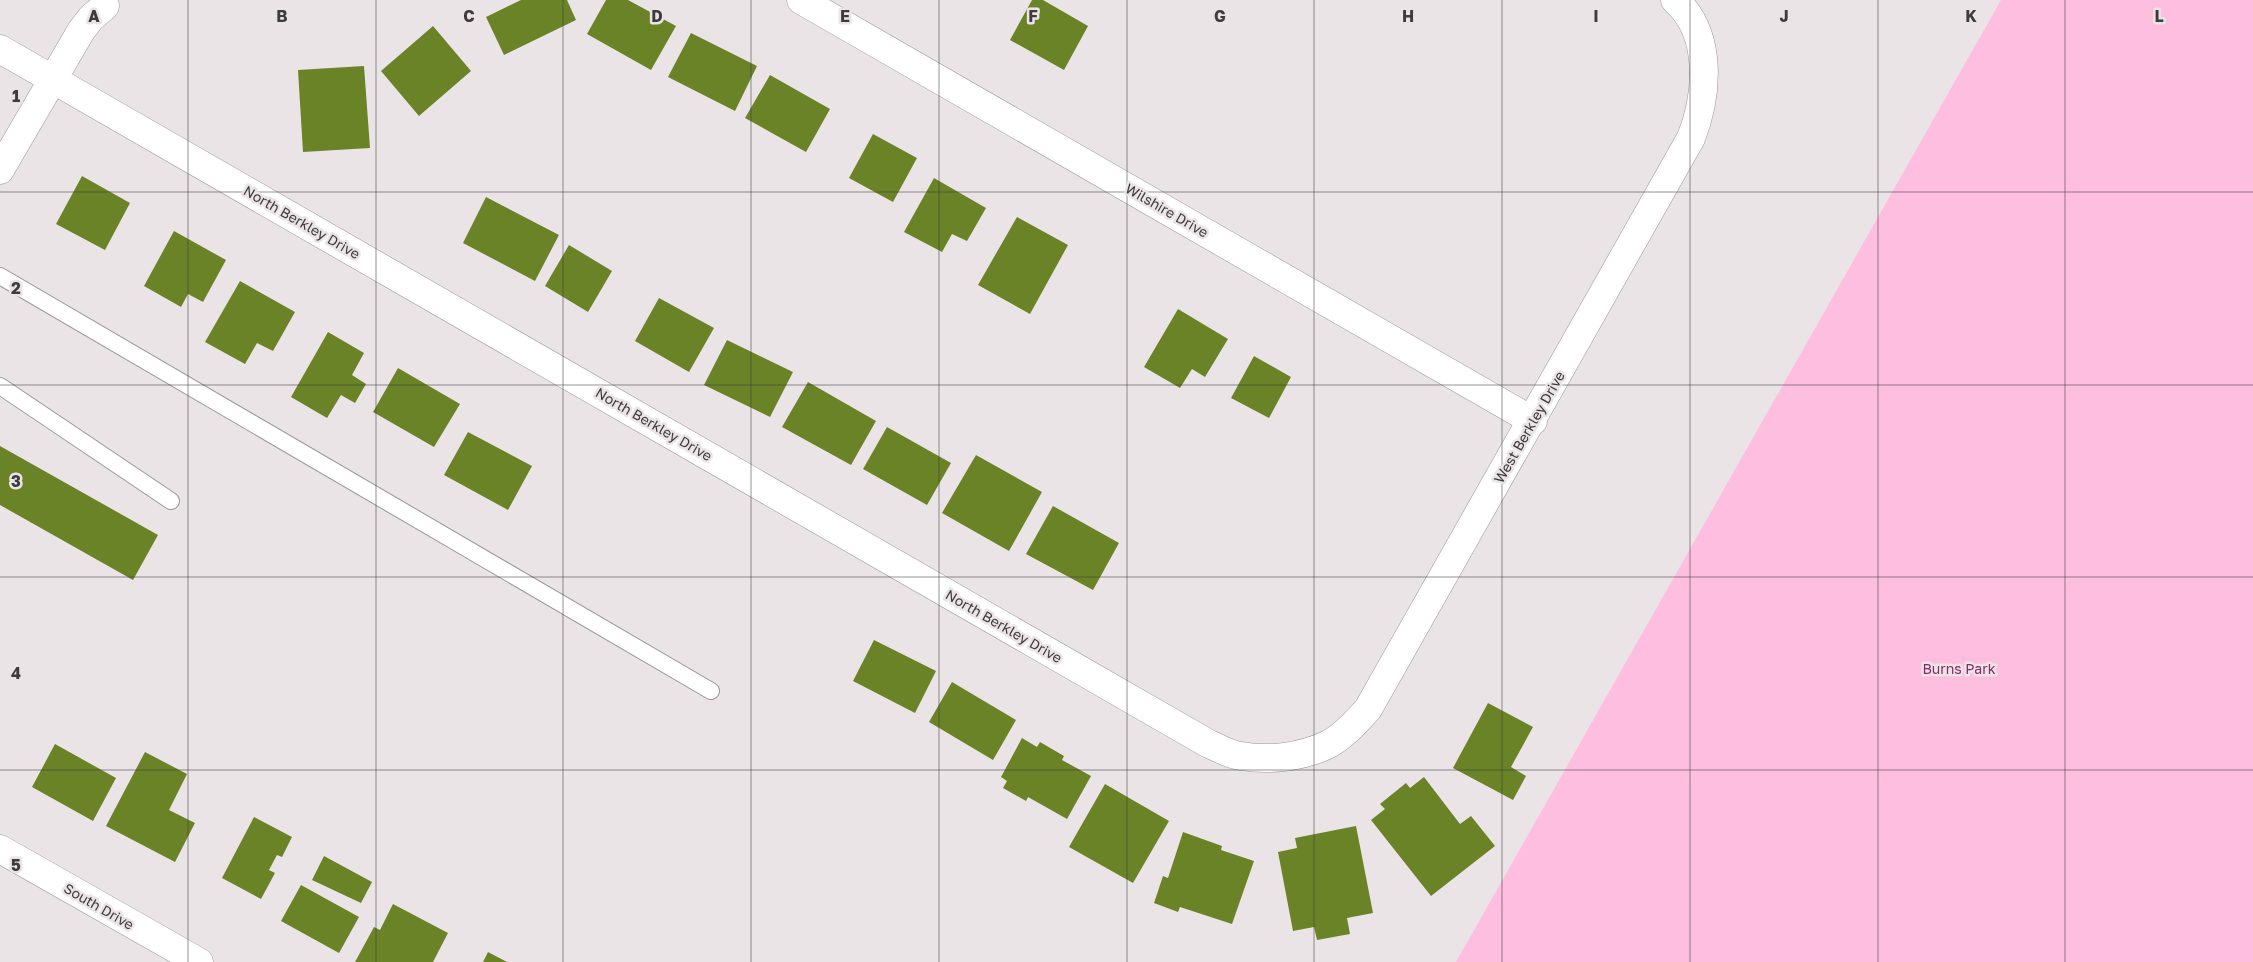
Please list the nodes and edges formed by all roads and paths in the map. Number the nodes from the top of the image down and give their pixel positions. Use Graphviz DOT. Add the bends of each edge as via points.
graph roads {
  1 [pos="801,0"];
  2 [pos="1675,0"];
  3 [pos="107,2"];
  4 [pos="0,49"];
  5 [pos="54,79"];
  6 [pos="0,170"];
  7 [pos="0,276"];
  8 [pos="0,386"];
  9 [pos="1533,421"];
  10 [pos="171,501"];
  11 [pos="711,691"];
  12 [pos="1318,748"];
  13 [pos="0,849"];
  14 [pos="199,962"];
  1 -- 9 [label="street, Wilshire Drive"];
  2 -- 9 [label="street, West Berkley Drive" via="1692,22 1704,67 1700,115 1692,138"];
  3 -- 5 [label="street" via="81,31"];
  4 -- 5 [label="street, North Berkley Drive"];
  5 -- 6 [label="street"];
  5 -- 12 [label="street, North Berkley Drive" via="1209,744 1240,756 1277,759"];
  7 -- 11 [label="lane"];
  8 -- 10 [label="lane"];
  9 -- 12 [label="street, West Berkley Drive" via="1368,710 1347,731"];
  13 -- 14 [label="street, South Drive"];
}
